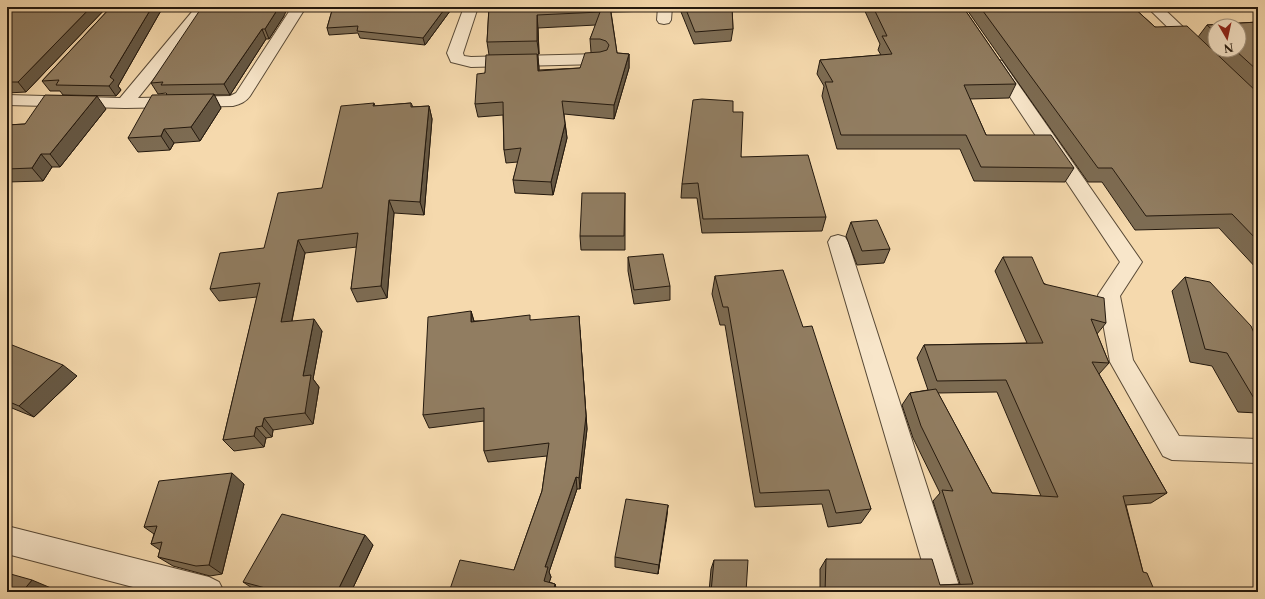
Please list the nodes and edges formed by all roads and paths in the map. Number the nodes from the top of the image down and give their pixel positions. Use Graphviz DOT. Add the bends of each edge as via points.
graph roads {
  1 [pos="204,7"];
  2 [pos="298,7"];
  3 [pos="470,7"];
  4 [pos="1154,7"];
  5 [pos="984,46"];
  6 [pos="1206,57"];
  7 [pos="600,59"];
  8 [pos="7,100"];
  9 [pos="125,103"];
  10 [pos="838,242"];
  11 [pos="1258,451"];
  12 [pos="7,540"];
  13 [pos="209,592"];
  14 [pos="946,592"];
  1 -- 9 [label="street"];
  2 -- 9 [label="street" via="242,96 233,101"];
  3 -- 7 [label="street" via="455,54 461,61"];
  4 -- 6 [label="street"];
  5 -- 11 [label="street" via="1131,262 1109,295 1122,362 1172,448"];
  8 -- 9 [label="street" via="35,94"];
  10 -- 14 [label="street"];
  12 -- 13 [label="street"];
}
